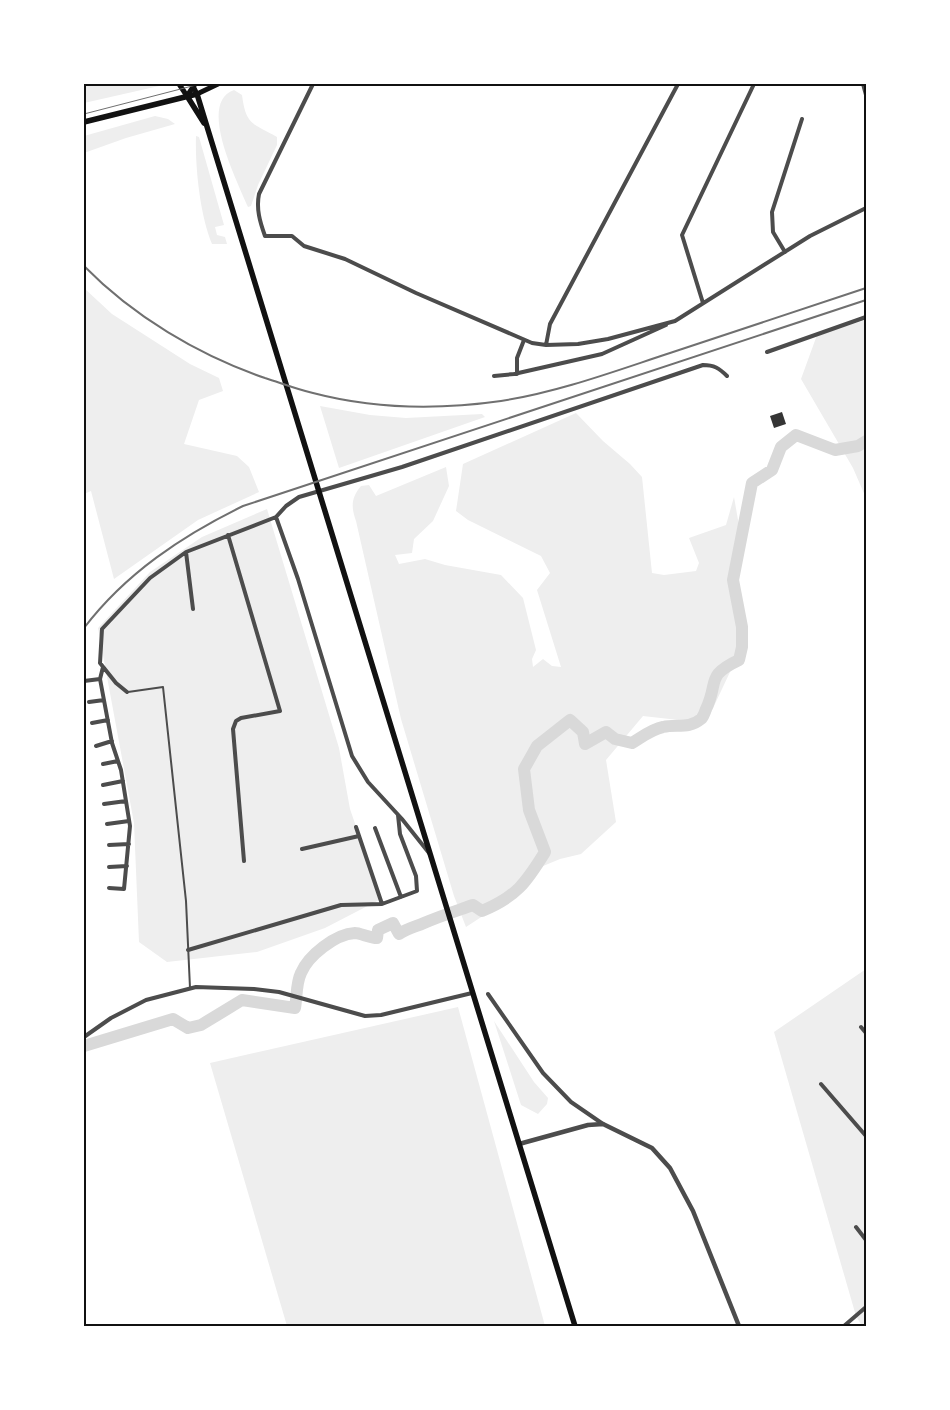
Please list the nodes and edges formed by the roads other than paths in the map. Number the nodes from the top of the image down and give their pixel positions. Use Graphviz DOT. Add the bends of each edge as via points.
graph roads {
  1 [pos="179,84"];
  2 [pos="194,84"];
  3 [pos="218,84"];
  4 [pos="313,84"];
  5 [pos="678,84"];
  6 [pos="754,84"];
  7 [pos="863,84"];
  8 [pos="198,94"];
  9 [pos="866,95"];
  10 [pos="187,96"];
  11 [pos="802,118"];
  12 [pos="84,122"];
  13 [pos="208,129"];
  14 [pos="866,208"];
  15 [pos="785,252"];
  16 [pos="703,303"];
  17 [pos="866,318"];
  18 [pos="675,321"];
  19 [pos="524,340"];
  20 [pos="546,345"];
  21 [pos="767,352"];
  22 [pos="517,374"];
  23 [pos="494,376"];
  24 [pos="727,376"];
  25 [pos="276,517"];
  26 [pos="228,535"];
  27 [pos="186,552"];
  28 [pos="193,609"];
  29 [pos="103,667"];
  30 [pos="100,679"];
  31 [pos="84,681"];
  32 [pos="127,692"];
  33 [pos="104,700"];
  34 [pos="89,702"];
  35 [pos="108,720"];
  36 [pos="92,723"];
  37 [pos="112,741"];
  38 [pos="96,746"];
  39 [pos="118,761"];
  40 [pos="103,764"];
  41 [pos="123,781"];
  42 [pos="103,785"];
  43 [pos="126,801"];
  44 [pos="104,804"];
  45 [pos="398,815"];
  46 [pos="129,822"];
  47 [pos="107,824"];
  48 [pos="356,827"];
  49 [pos="376,828"];
  50 [pos="359,836"];
  51 [pos="129,844"];
  52 [pos="109,845"];
  53 [pos="302,849"];
  54 [pos="430,854"];
  55 [pos="244,861"];
  56 [pos="127,866"];
  57 [pos="109,867"];
  58 [pos="109,888"];
  59 [pos="402,897"];
  60 [pos="382,904"];
  61 [pos="188,950"];
  62 [pos="190,988"];
  63 [pos="472,993"];
  64 [pos="488,994"];
  65 [pos="861,1027"];
  66 [pos="866,1033"];
  67 [pos="84,1037"];
  68 [pos="821,1084"];
  69 [pos="603,1124"];
  70 [pos="866,1136"];
  71 [pos="519,1144"];
  72 [pos="856,1227"];
  73 [pos="866,1240"];
  74 [pos="866,1307"];
  75 [pos="575,1326"];
  76 [pos="738,1326"];
  77 [pos="844,1326"];
  1 -- 10 [label="main road"];
  2 -- 8 [label="main road"];
  2 -- 10 [label="main road"];
  3 -- 8 [label="main road"];
  4 -- 19 [label="street" via="258,194 259,219 265,236 292,236 304,246 345,259"];
  5 -- 20 [label="street" via="550,324"];
  6 -- 16 [label="street" via="682,235"];
  7 -- 9 [label="street"];
  8 -- 10 [label="main road"];
  8 -- 13 [label="main road"];
  10 -- 12 [label="main road"];
  10 -- 13 [label="main road"];
  11 -- 15 [label="street" via="772,212 773,232"];
  13 -- 54 [label="main road"];
  14 -- 15 [label="street"];
  15 -- 16 [label="street"];
  16 -- 18 [label="street"];
  17 -- 21 [label="street"];
  18 -- 20 [label="street" via="608,339"];
  18 -- 22 [label="street" via="602,354"];
  19 -- 20 [label="street"];
  19 -- 22 [label="street" via="517,358"];
  22 -- 23 [label="street"];
  24 -- 25 [label="street" via="717,367 703,365 402,467 299,497"];
  25 -- 26 [label="street"];
  25 -- 45 [label="street" via="352,756 368,782"];
  26 -- 27 [label="street"];
  26 -- 55 [label="street" via="280,711 241,718 233,729"];
  27 -- 28 [label="street"];
  27 -- 29 [label="street" via="150,578 102,628 100,664"];
  29 -- 30 [label="street"];
  29 -- 32 [label="street"];
  30 -- 31 [label="street"];
  30 -- 33 [label="street"];
  32 -- 61 [label="lane" via="163,687 186,900"];
  33 -- 34 [label="street"];
  33 -- 35 [label="street"];
  35 -- 36 [label="street"];
  35 -- 37 [label="street"];
  37 -- 38 [label="street"];
  37 -- 39 [label="street"];
  39 -- 40 [label="street"];
  39 -- 41 [label="street"];
  41 -- 42 [label="street"];
  41 -- 43 [label="street"];
  43 -- 44 [label="street"];
  43 -- 46 [label="street"];
  45 -- 54 [label="street"];
  45 -- 59 [label="street" via="400,834 416,876 417,891"];
  46 -- 47 [label="street"];
  46 -- 51 [label="street"];
  48 -- 50 [label="street"];
  49 -- 59 [label="street"];
  50 -- 53 [label="street"];
  50 -- 60 [label="street"];
  51 -- 52 [label="street"];
  51 -- 56 [label="street"];
  54 -- 63 [label="main road"];
  56 -- 57 [label="street"];
  56 -- 58 [label="street" via="124,889"];
  59 -- 60 [label="street"];
  60 -- 61 [label="street" via="341,905"];
  61 -- 62 [label="lane"];
  62 -- 63 [label="street" via="279,992 366,1016"];
  62 -- 67 [label="street" via="146,1000"];
  63 -- 71 [label="main road"];
  64 -- 69 [label="street" via="543,1073 571,1102"];
  65 -- 66 [label="street"];
  68 -- 70 [label="street"];
  69 -- 71 [label="street" via="588,1125"];
  69 -- 76 [label="street" via="652,1148 670,1168 693,1211"];
  71 -- 75 [label="main road"];
  72 -- 73 [label="street"];
  74 -- 77 [label="street"];
}
